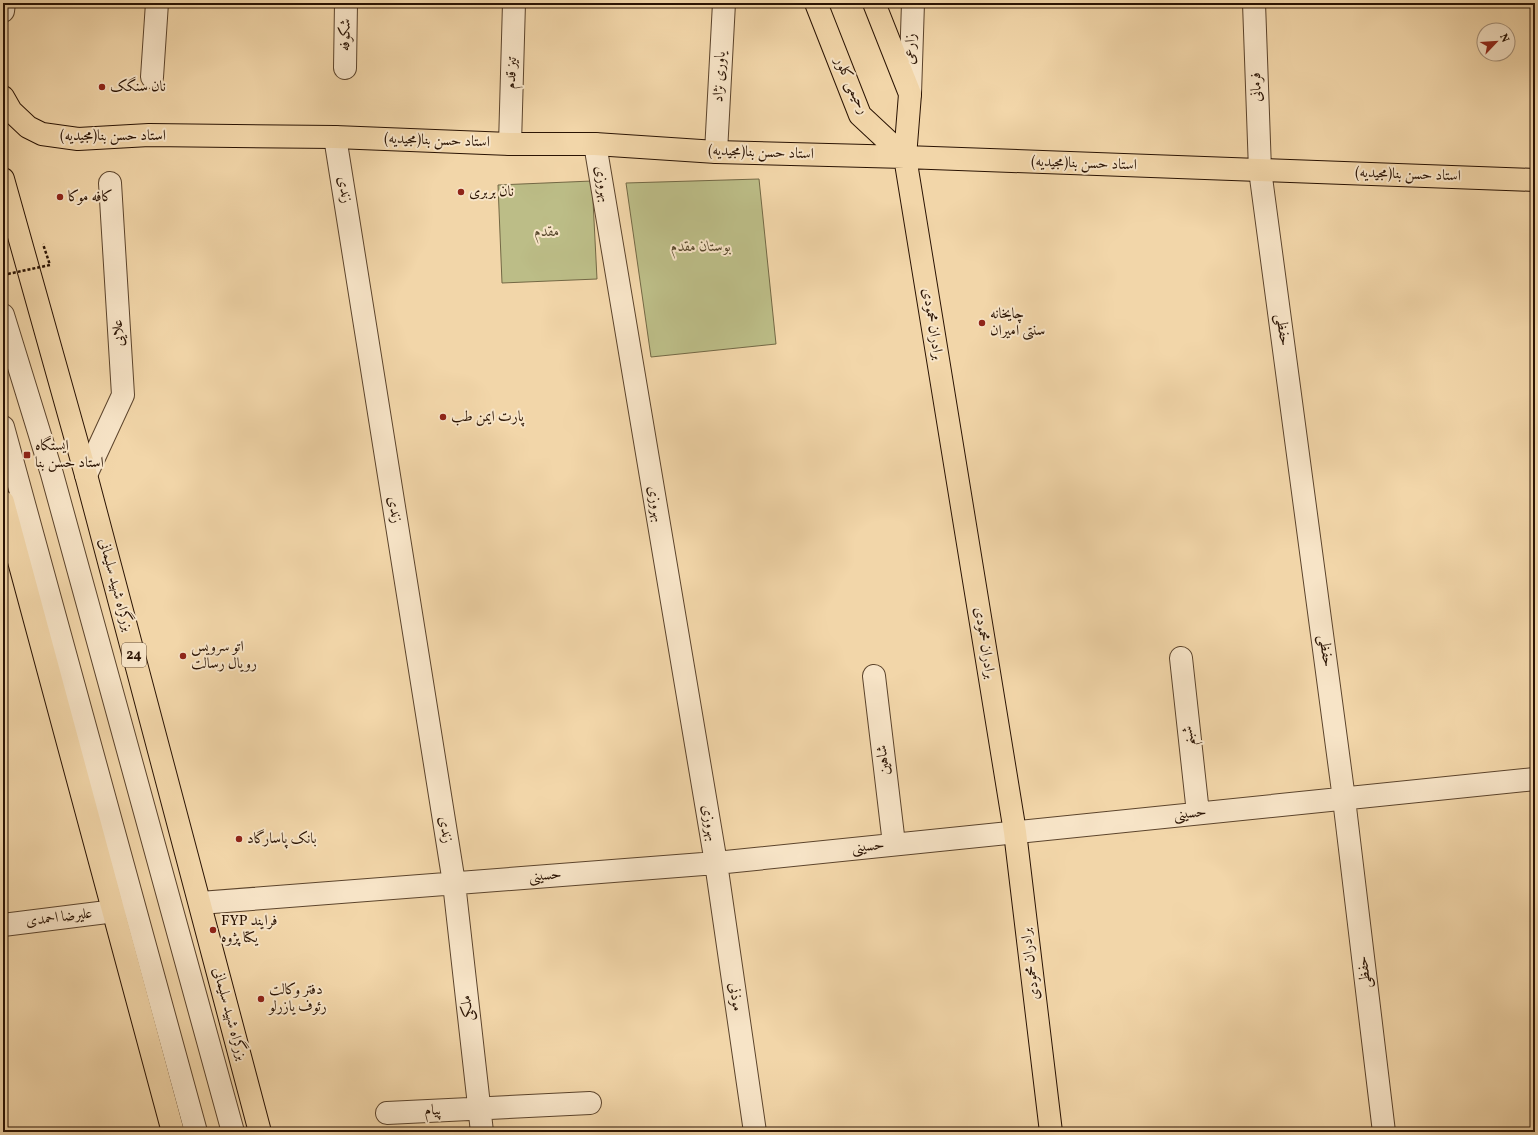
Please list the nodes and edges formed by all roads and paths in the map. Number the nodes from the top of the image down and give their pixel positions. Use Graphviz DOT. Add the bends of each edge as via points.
graph roads {
  1 [pos="4,3"];
  2 [pos="157,3"];
  3 [pos="346,3"];
  4 [pos="514,3"];
  5 [pos="724,3"];
  6 [pos="816,3"];
  7 [pos="874,3"];
  8 [pos="913,3"];
  9 [pos="1254,3"];
  10 [pos="3,11"];
  11 [pos="346,68"];
  12 [pos="152,77"];
  13 [pos="910,94"];
  14 [pos="3,97"];
  15 [pos="335,137"];
  16 [pos="510,144"];
  17 [pos="595,144"];
  18 [pos="716,152"];
  19 [pos="905,157"];
  20 [pos="1260,170"];
  21 [pos="3,179"];
  22 [pos="1535,180"];
  23 [pos="110,183"];
  24 [pos="44,244"];
  25 [pos="3,275"];
  26 [pos="3,315"];
  27 [pos="3,427"];
  28 [pos="86,475"];
  29 [pos="3,502"];
  30 [pos="1181,658"];
  31 [pos="874,676"];
  32 [pos="1535,779"];
  33 [pos="1344,799"];
  34 [pos="1198,813"];
  35 [pos="1015,832"];
  36 [pos="894,844"];
  37 [pos="716,863"];
  38 [pos="454,883"];
  39 [pos="200,904"];
  40 [pos="115,912"];
  41 [pos="3,925"];
  42 [pos="590,1103"];
  43 [pos="479,1109"];
  44 [pos="387,1113"];
  45 [pos="173,1132"];
  46 [pos="196,1132"];
  47 [pos="233,1132"];
  48 [pos="260,1132"];
  49 [pos="482,1132"];
  50 [pos="755,1132"];
  51 [pos="1051,1132"];
  52 [pos="1384,1132"];
  1 -- 10 [label="street"];
  2 -- 12 [label="street"];
  3 -- 11 [label="street, شکوفه"];
  4 -- 16 [label="street, تیز قدم"];
  5 -- 18 [label="street, یاوری نژاد"];
  6 -- 19 [label="main road, رحیمی کلور" via="860,115"];
  7 -- 13 [label="main road"];
  8 -- 13 [label="street, زارعی"];
  9 -- 20 [label="street, فرمانی"];
  13 -- 19 [label="main road, برادران محمودی"];
  14 -- 15 [label="main road, استاد حسن بنا(مجیدیه)" via="11,111 28,127 59,138 149,135"];
  15 -- 16 [label="main road, استاد حسن بنا(مجیدیه)"];
  15 -- 38 [label="street, زندی"];
  16 -- 17 [label="main road, استاد حسن بنا(مجیدیه)"];
  17 -- 18 [label="main road, استاد حسن بنا(مجیدیه)"];
  17 -- 37 [label="street, بهروزی"];
  18 -- 19 [label="main road, استاد حسن بنا(مجیدیه)"];
  19 -- 20 [label="main road, استاد حسن بنا(مجیدیه)"];
  19 -- 35 [label="main road, برادران محمودی"];
  20 -- 22 [label="main road, استاد حسن بنا(مجیدیه)"];
  20 -- 33 [label="street, حفظی"];
  21 -- 28 [label="main road, بزرگراه شهید سلیمانی / 24"];
  23 -- 28 [label="street, علایی" via="123,395"];
  24 -- 25 [label="path, bridge" via="50,265"];
  26 -- 47 [label="street" via="62,511"];
  27 -- 46 [label="street"];
  28 -- 39 [label="main road, بزرگراه شهید سلیمانی / 24"];
  29 -- 40 [label="main road"];
  30 -- 34 [label="street, شبنم"];
  31 -- 36 [label="street, شاهین"];
  32 -- 33 [label="street, حسینی"];
  33 -- 34 [label="street, حسینی"];
  33 -- 52 [label="street, حفظی"];
  34 -- 35 [label="street, حسینی"];
  35 -- 36 [label="street, حسینی"];
  35 -- 51 [label="main road, برادران محمودی"];
  36 -- 37 [label="street, حسینی"];
  37 -- 38 [label="street, حسینی"];
  37 -- 50 [label="street, موذنی"];
  38 -- 39 [label="street, حسینی"];
  38 -- 43 [label="street, ملکی"];
  39 -- 48 [label="main road, بزرگراه شهید سلیمانی / 24"];
  40 -- 41 [label="street, علیرضا احمدی"];
  40 -- 45 [label="main road"];
  42 -- 43 [label="street"];
  43 -- 44 [label="street, پیام"];
  43 -- 49 [label="street, ملکی"];
}
